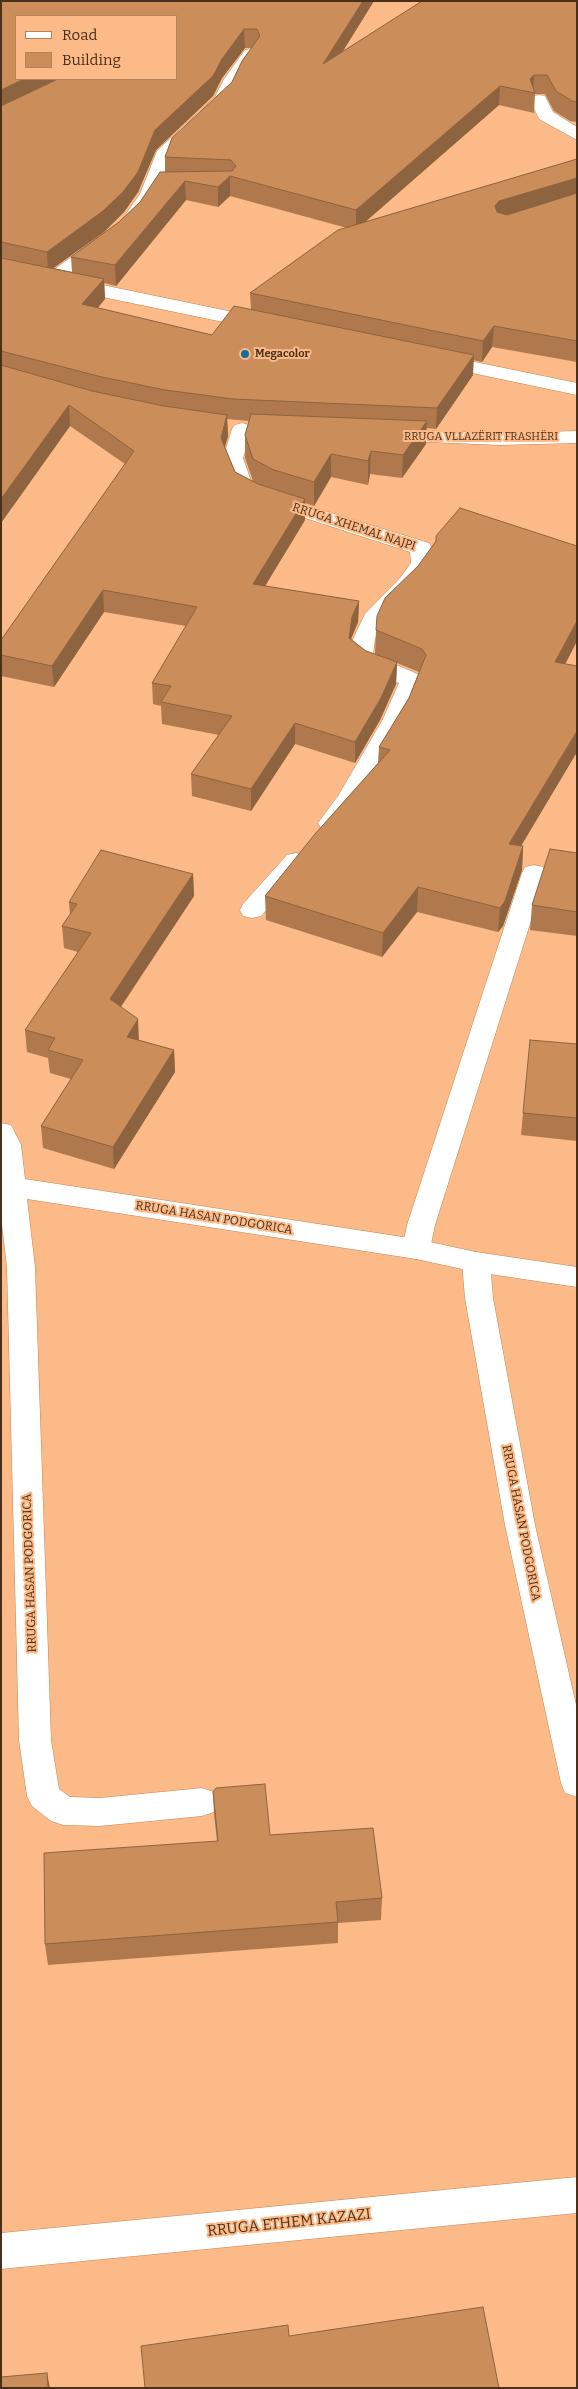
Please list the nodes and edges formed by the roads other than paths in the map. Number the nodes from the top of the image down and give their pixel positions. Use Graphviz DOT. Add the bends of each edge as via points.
graph roads {
  1 [pos="251,54"];
  2 [pos="539,100"];
  3 [pos="577,135"];
  4 [pos="153,184"];
  5 [pos="172,184"];
  6 [pos="1,270"];
  7 [pos="51,281"];
  8 [pos="285,329"];
  9 [pos="421,357"];
  10 [pos="577,389"];
  11 [pos="242,429"];
  12 [pos="374,435"];
  13 [pos="577,437"];
  14 [pos="534,873"];
  15 [pos="252,910"];
  16 [pos="1,1132"];
  17 [pos="7,1187"];
  18 [pos="416,1249"];
  19 [pos="476,1262"];
  20 [pos="577,1277"];
  21 [pos="577,1783"];
  22 [pos="202,1802"];
  23 [pos="577,2195"];
  24 [pos="1,2251"];
  1 -- 4 [label="street" via="232,79 222,100 163,155"];
  2 -- 3 [label="street" via="545,115"];
  4 -- 5 [label="street"];
  4 -- 7 [label="street" via="149,194 122,227"];
  6 -- 7 [label="street"];
  7 -- 8 [label="street"];
  9 -- 10 [label="street"];
  11 -- 15 [label="street, RRUGA XHEMAL NAJPI" via="233,458 243,487 325,519 421,548 422,563 408,583 373,619 364,639 361,658 412,680 394,720 348,799"];
  12 -- 13 [label="street, RRUGA VLLAZËRIT FRASHËRI" via="498,439"];
  14 -- 18 [label="street"];
  16 -- 17 [label="street" via="7,1145"];
  17 -- 18 [label="street, RRUGA HASAN PODGORICA"];
  17 -- 22 [label="street, RRUGA HASAN PODGORICA" via="21,1266 35,1740 44,1796 63,1811 100,1812"];
  18 -- 19 [label="street, RRUGA HASAN PODGORICA"];
  19 -- 20 [label="street, RRUGA HASAN PODGORICA"];
  19 -- 21 [label="street, RRUGA HASAN PODGORICA" via="479,1298 520,1525"];
  23 -- 24 [label="street, RRUGA ETHEM KAZAZI"];
}
